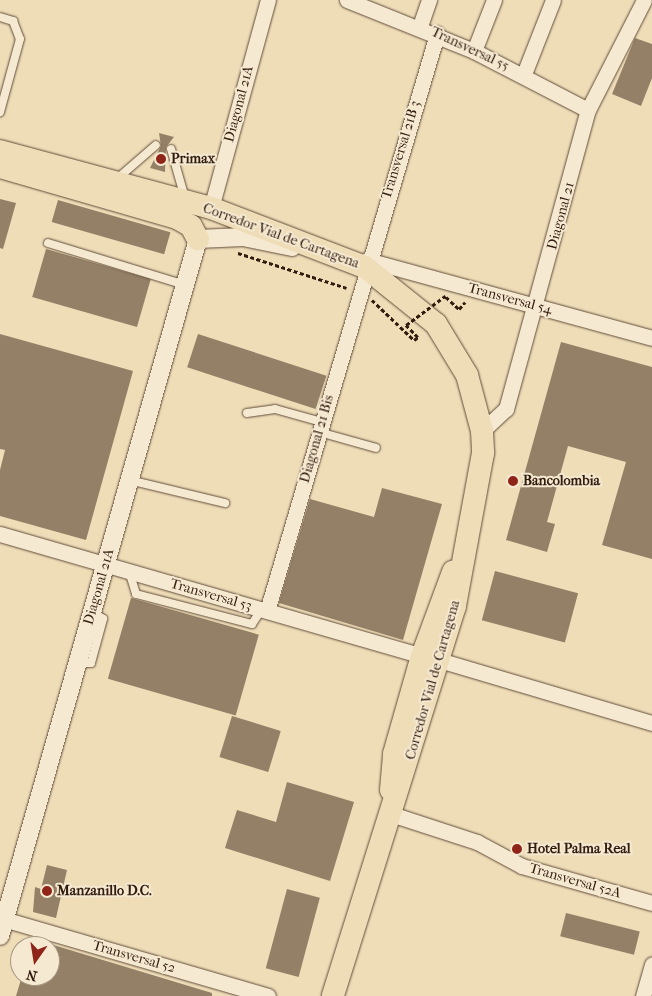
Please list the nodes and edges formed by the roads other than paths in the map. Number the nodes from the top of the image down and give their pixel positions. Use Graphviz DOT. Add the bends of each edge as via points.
graph roads {
  1 [pos="268,0"];
  2 [pos="347,0"];
  3 [pos="429,0"];
  4 [pos="494,0"];
  5 [pos="553,0"];
  6 [pos="644,0"];
  7 [pos="0,17"];
  8 [pos="420,26"];
  9 [pos="437,34"];
  10 [pos="474,50"];
  11 [pos="524,74"];
  12 [pos="588,110"];
  13 [pos="0,112"];
  14 [pos="156,145"];
  15 [pos="171,149"];
  16 [pos="0,151"];
  17 [pos="0,167"];
  18 [pos="112,183"];
  19 [pos="186,202"];
  20 [pos="211,208"];
  21 [pos="198,239"];
  22 [pos="48,243"];
  23 [pos="336,255"];
  24 [pos="366,263"];
  25 [pos="185,285"];
  26 [pos="535,306"];
  27 [pos="652,338"];
  28 [pos="246,413"];
  29 [pos="320,427"];
  30 [pos="482,431"];
  31 [pos="376,448"];
  32 [pos="129,480"];
  33 [pos="225,503"];
  34 [pos="0,534"];
  35 [pos="105,564"];
  36 [pos="264,610"];
  37 [pos="430,658"];
  38 [pos="652,723"];
  39 [pos="388,814"];
  40 [pos="652,902"];
  41 [pos="2,924"];
  42 [pos="652,964"];
  43 [pos="268,996"];
  44 [pos="333,996"];
  45 [pos="643,996"];
  1 -- 20 [label="street, Diagonal 21A"];
  2 -- 8 [label="street, Transversal 55"];
  3 -- 8 [label="street"];
  4 -- 10 [label="street"];
  5 -- 11 [label="street"];
  6 -- 12 [label="street, Diagonal 21"];
  7 -- 13 [label="lane" via="13,20 20,39"];
  8 -- 9 [label="street, Transversal 55"];
  9 -- 10 [label="street, Transversal 55"];
  9 -- 24 [label="street, Transversal 21B 3"];
  10 -- 11 [label="street, Transversal 55"];
  11 -- 12 [label="street, Transversal 55"];
  12 -- 26 [label="street, Diagonal 21"];
  14 -- 18 [label="lane"];
  15 -- 19 [label="lane"];
  16 -- 18 [label="main road, Corredor Vial de Cartagena"];
  17 -- 21 [label="main road, Corredor Vial de Cartagena" via="177,218 191,226"];
  18 -- 19 [label="main road, Corredor Vial de Cartagena"];
  19 -- 20 [label="main road, Corredor Vial de Cartagena"];
  20 -- 23 [label="main road, Corredor Vial de Cartagena"];
  21 -- 23 [label="street" via="243,237"];
  21 -- 25 [label="street, Diagonal 21A"];
  22 -- 25 [label="lane"];
  23 -- 24 [label="main road, Corredor Vial de Cartagena"];
  24 -- 26 [label="street, Transversal 54"];
  24 -- 29 [label="street, Diagonal 21 Bis"];
  24 -- 30 [label="main road, Corredor Vial de Cartagena" via="414,302 453,348 467,374"];
  25 -- 32 [label="street, Diagonal 21A"];
  26 -- 27 [label="street, Transversal 54"];
  26 -- 30 [label="street, Diagonal 21" via="506,409"];
  28 -- 29 [label="lane" via="275,409"];
  29 -- 31 [label="lane"];
  29 -- 36 [label="street, Diagonal 21 Bis"];
  30 -- 37 [label="main road, Corredor Vial de Cartagena" via="481,471 465,544"];
  32 -- 33 [label="lane"];
  32 -- 35 [label="street, Diagonal 21A"];
  34 -- 35 [label="street, Transversal 53"];
  35 -- 36 [label="street, Transversal 53"];
  35 -- 41 [label="street, Diagonal 21A"];
  36 -- 37 [label="street, Transversal 53"];
  37 -- 38 [label="street, Transversal 53"];
  37 -- 39 [label="main road, Corredor Vial de Cartagena" via="394,754"];
  39 -- 40 [label="street, Transversal 52A" via="477,842 522,866"];
  39 -- 44 [label="main road, Corredor Vial de Cartagena"];
  41 -- 43 [label="street, Transversal 52"];
  42 -- 45 [label="street"];
}
